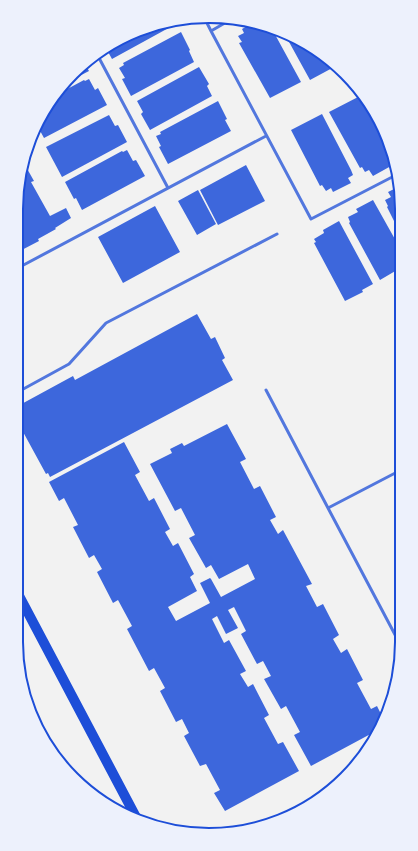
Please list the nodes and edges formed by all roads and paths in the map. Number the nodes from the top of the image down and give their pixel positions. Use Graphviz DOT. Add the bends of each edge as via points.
graph roads {
  1 [pos="207,23"];
  2 [pos="224,23"];
  3 [pos="211,31"];
  4 [pos="99,59"];
  5 [pos="266,136"];
  6 [pos="392,177"];
  7 [pos="168,188"];
  8 [pos="276,234"];
  9 [pos="23,265"];
  10 [pos="23,389"];
  11 [pos="266,390"];
  12 [pos="395,473"];
  13 [pos="328,508"];
  14 [pos="23,603"];
  15 [pos="395,635"];
  16 [pos="134,812"];
  1 -- 3 [label="lane"];
  2 -- 3 [label="lane"];
  3 -- 5 [label="lane"];
  4 -- 7 [label="lane"];
  5 -- 6 [label="lane" via="312,219"];
  5 -- 7 [label="lane"];
  7 -- 9 [label="lane"];
  8 -- 10 [label="lane" via="106,323 69,364"];
  11 -- 13 [label="lane"];
  12 -- 13 [label="lane"];
  13 -- 15 [label="lane"];
  14 -- 16 [label="main road"];
}
